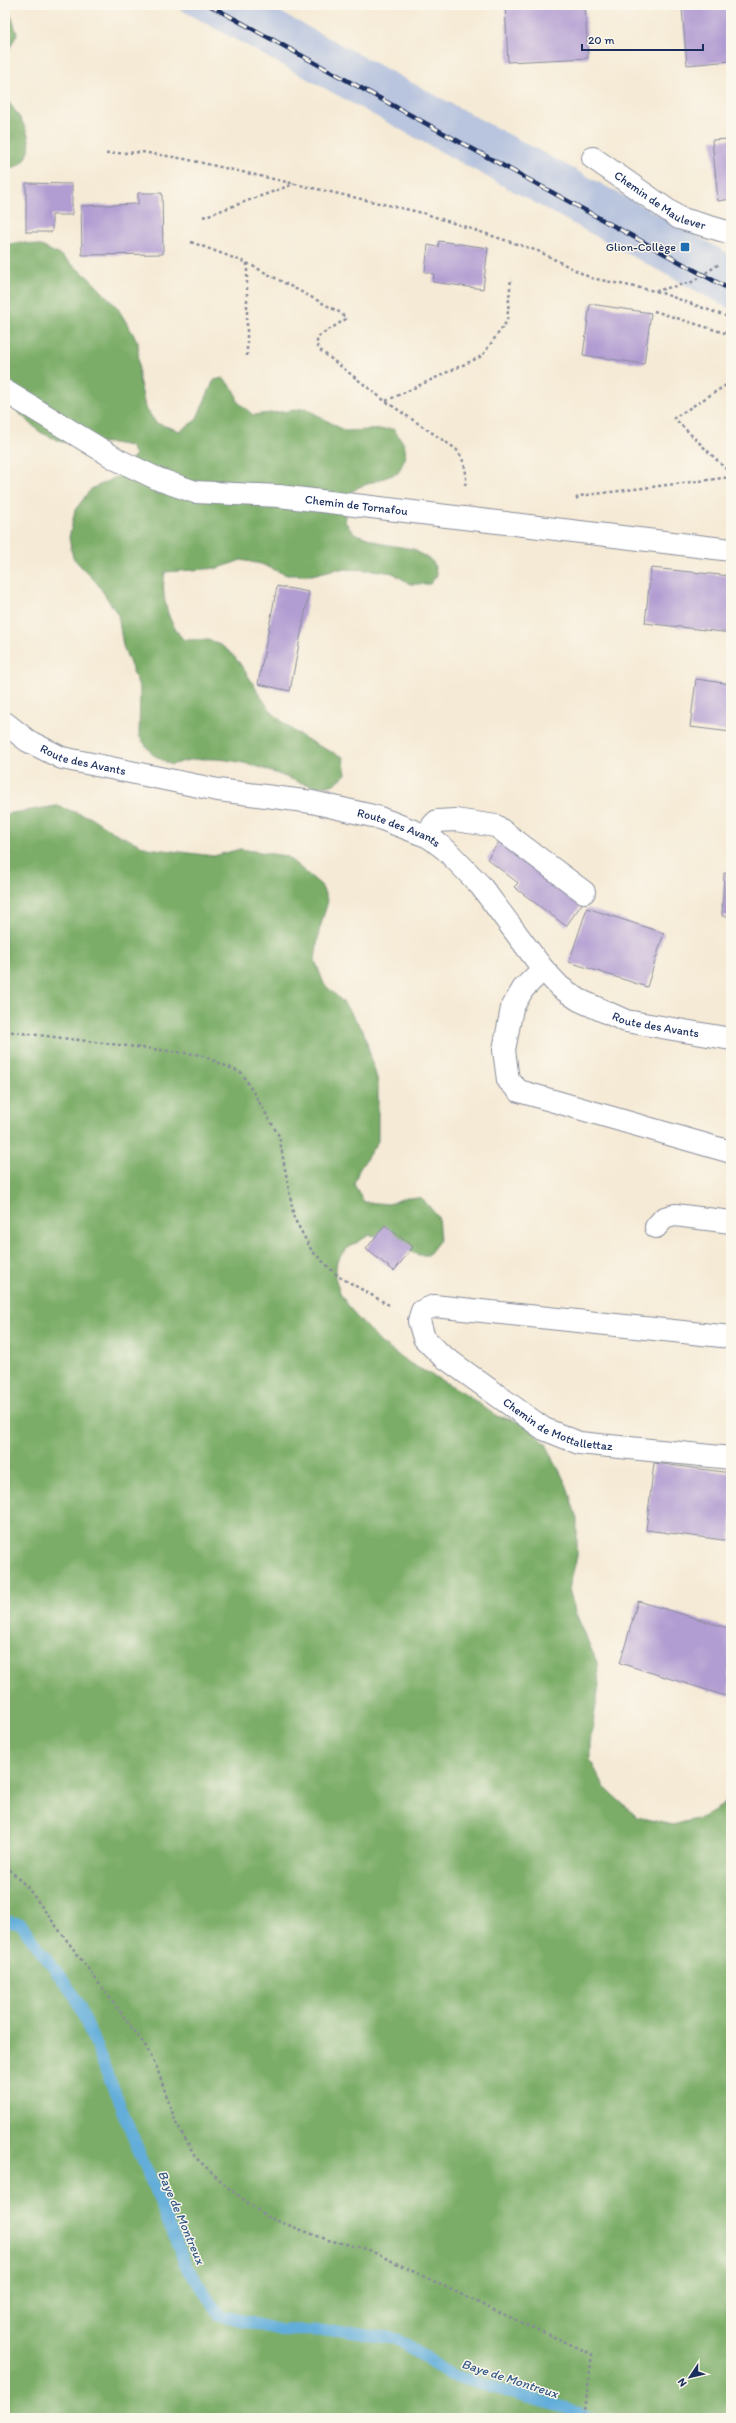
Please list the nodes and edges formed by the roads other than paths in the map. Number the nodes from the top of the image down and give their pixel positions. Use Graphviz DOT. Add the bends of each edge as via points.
graph roads {
  1 [pos="593,158"];
  2 [pos="731,233"];
  3 [pos="5,391"];
  4 [pos="731,550"];
  5 [pos="5,723"];
  6 [pos="429,837"];
  7 [pos="584,892"];
  8 [pos="543,969"];
  9 [pos="731,1038"];
  10 [pos="731,1152"];
  11 [pos="731,1222"];
  12 [pos="656,1227"];
  13 [pos="731,1337"];
  14 [pos="731,1458"];
  1 -- 2 [label="street, Chemin de Maulever" via="679,218"];
  3 -- 4 [label="street, Chemin de Tornafou" via="118,460 158,479 195,492 279,496"];
  5 -- 6 [label="street, Route des Avants" via="28,741 62,758 218,790 312,802 377,817"];
  6 -- 7 [label="street" via="437,821 455,820 496,826"];
  6 -- 8 [label="street, Route des Avants" via="446,850 480,885"];
  8 -- 9 [label="street, Route des Avants" via="560,987 579,1000 626,1021"];
  8 -- 10 [label="street" via="523,989 512,1008 504,1050 508,1080 519,1091"];
  11 -- 12 [label="street" via="675,1215 664,1218"];
  13 -- 14 [label="street, Chemin de Mottallettaz" via="434,1306 422,1311 419,1321 424,1338 440,1354 544,1428 580,1443"];
}
